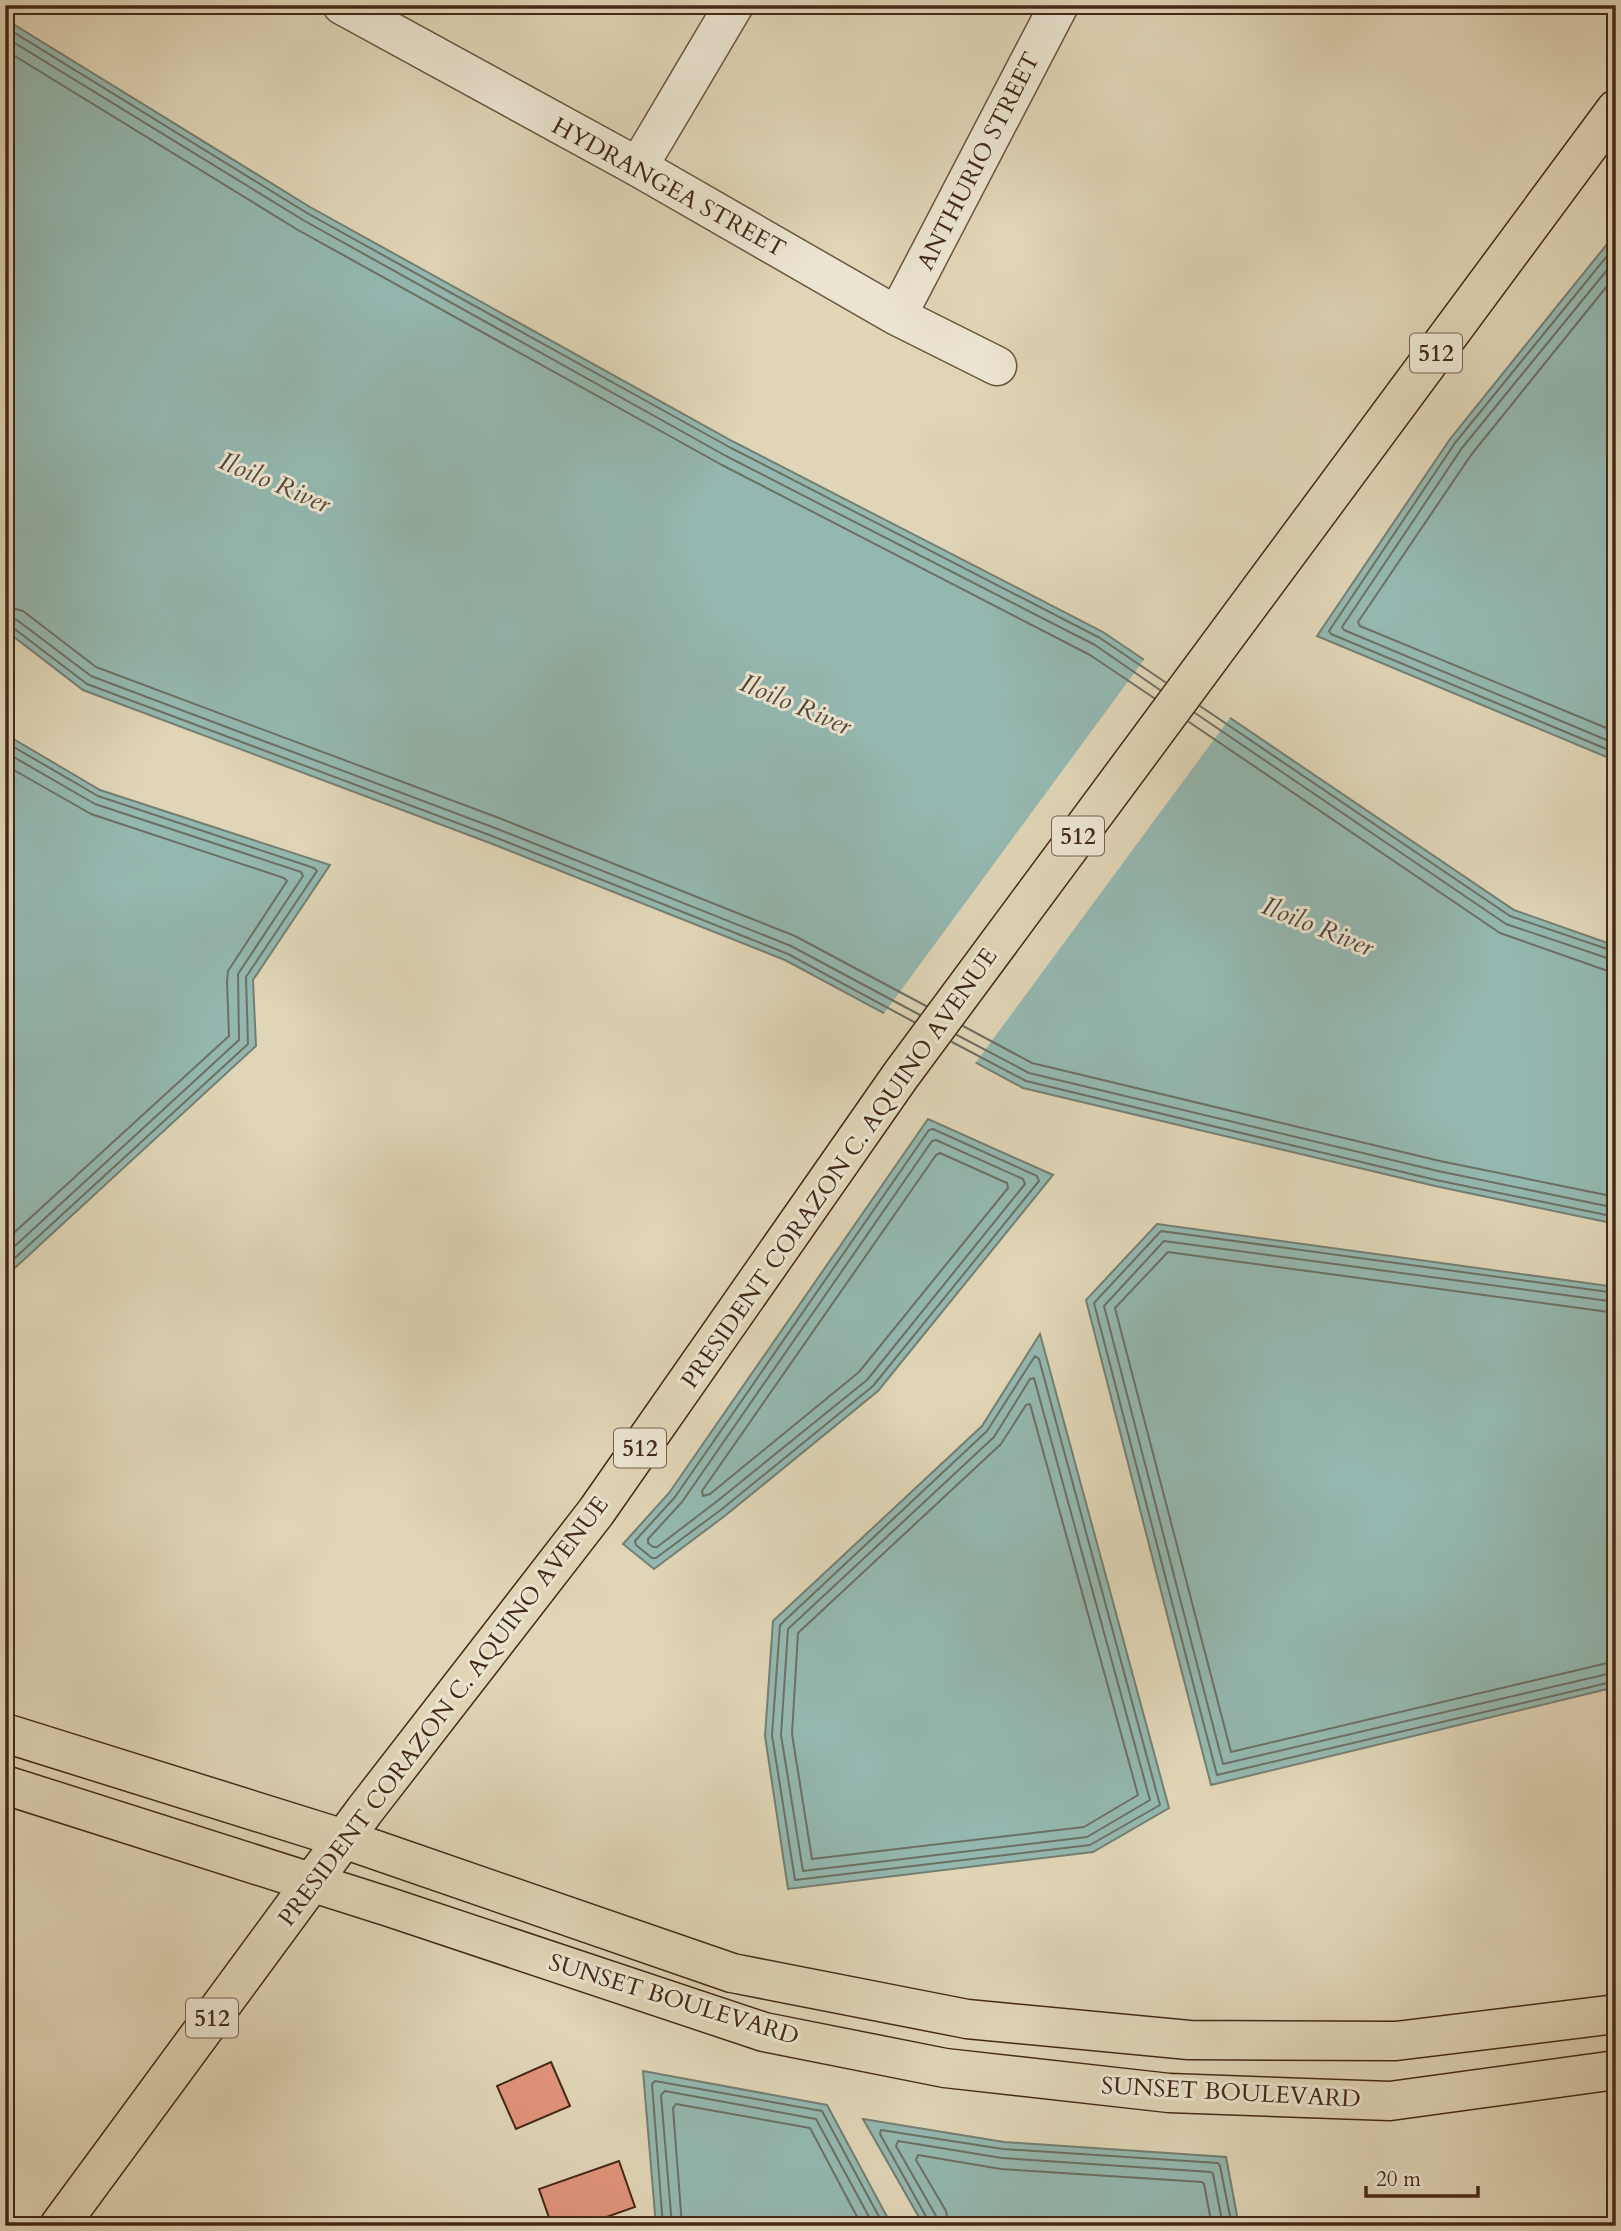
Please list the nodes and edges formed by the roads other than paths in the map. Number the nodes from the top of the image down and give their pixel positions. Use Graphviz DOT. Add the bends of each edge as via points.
graph roads {
  1 [pos="342,5"];
  2 [pos="734,5"];
  3 [pos="1059,5"];
  4 [pos="1616,109"];
  5 [pos="638,167"];
  6 [pos="897,316"];
  7 [pos="997,366"];
  8 [pos="5,1733"];
  9 [pos="5,1785"];
  10 [pos="344,1839"];
  11 [pos="312,1882"];
  12 [pos="1616,2014"];
  13 [pos="1616,2070"];
  14 [pos="59,2226"];
  1 -- 5 [label="street, HYDRANGEA STREET"];
  2 -- 5 [label="street"];
  3 -- 6 [label="street, ANTHURIO STREET"];
  4 -- 10 [label="main road, PRESIDENT CORAZON C. AQUINO AVENUE / 512" via="901,1075 596,1512"];
  5 -- 6 [label="street, HYDRANGEA STREET"];
  6 -- 7 [label="street, HYDRANGEA STREET"];
  8 -- 10 [label="main road, SUNSET BOULEVARD"];
  9 -- 11 [label="main road, SUNSET BOULEVARD"];
  10 -- 11 [label="main road, PRESIDENT CORAZON C. AQUINO AVENUE / 512"];
  10 -- 12 [label="main road, SUNSET BOULEVARD" via="732,1973 967,2019 1189,2040 1395,2042"];
  11 -- 13 [label="main road, SUNSET BOULEVARD" via="764,2032 945,2068 1169,2093 1390,2101"];
  11 -- 14 [label="main road, PRESIDENT CORAZON C. AQUINO AVENUE / 512"];
}
